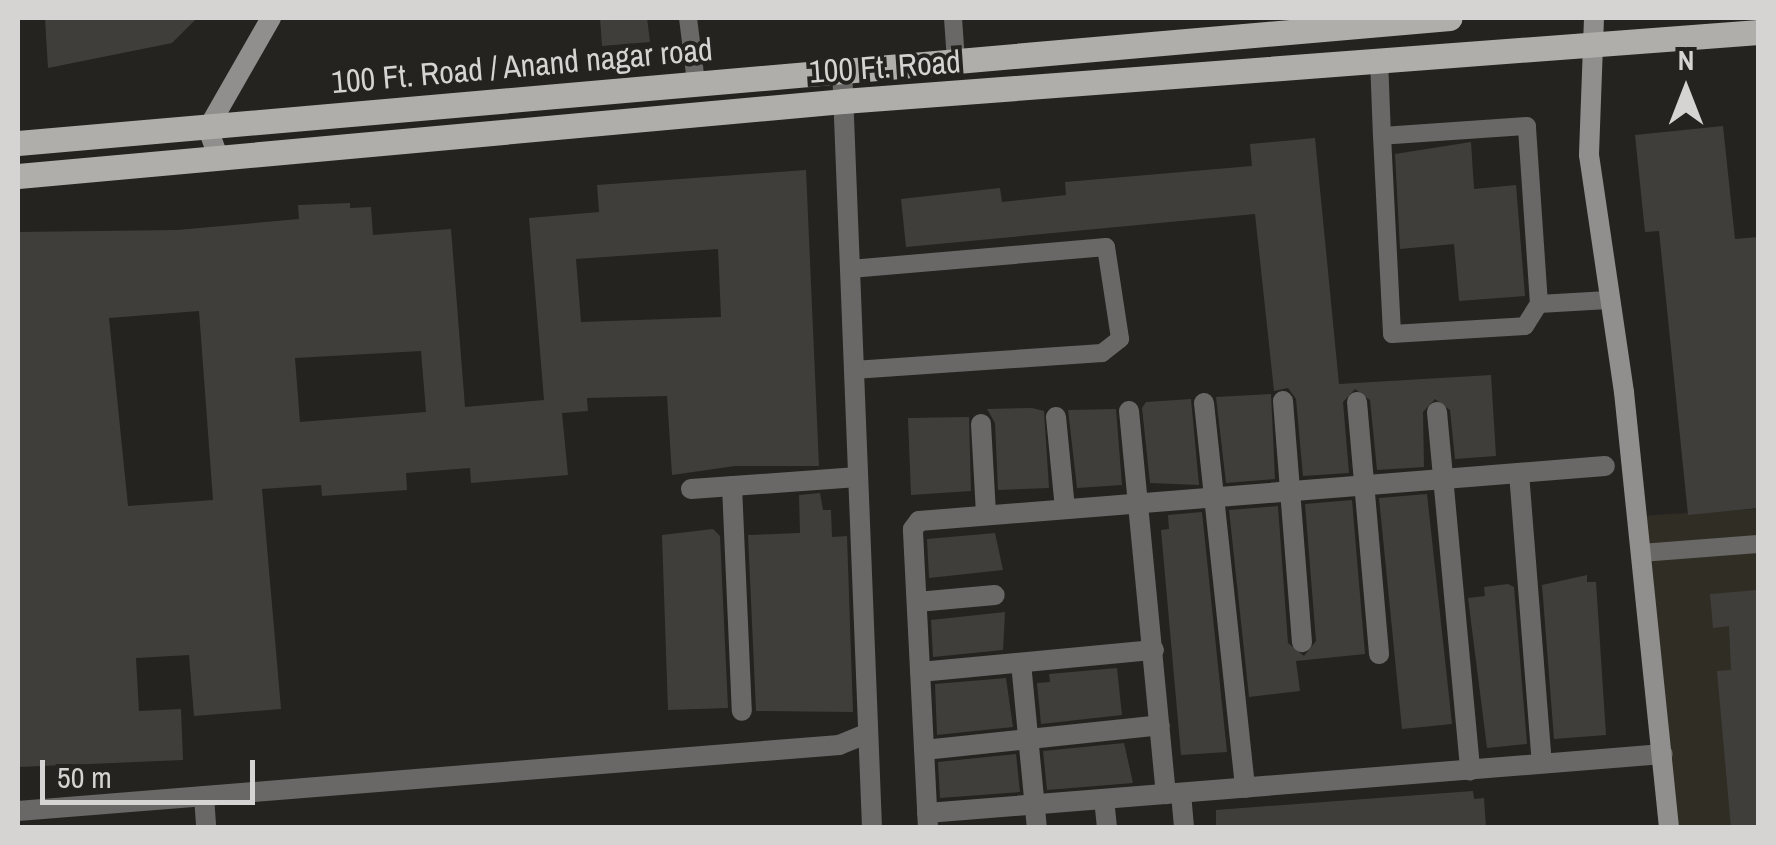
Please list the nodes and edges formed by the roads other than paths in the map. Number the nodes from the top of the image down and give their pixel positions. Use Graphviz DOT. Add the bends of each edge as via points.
graph roads {
  1 [pos="272,18"];
  2 [pos="688,18"];
  3 [pos="953,18"];
  4 [pos="1450,18"];
  5 [pos="1238,26"];
  6 [pos="1592,29"];
  7 [pos="1758,32"];
  8 [pos="956,57"];
  9 [pos="1379,59"];
  10 [pos="842,67"];
  11 [pos="696,82"];
  12 [pos="843,101"];
  13 [pos="208,128"];
  14 [pos="1382,136"];
  15 [pos="18,143"];
  16 [pos="219,159"];
  17 [pos="18,176"];
  18 [pos="850,269"];
  19 [pos="1608,300"];
  20 [pos="1539,304"];
  21 [pos="854,370"];
  22 [pos="1283,401"];
  23 [pos="1358,402"];
  24 [pos="1204,403"];
  25 [pos="1129,411"];
  26 [pos="1437,412"];
  27 [pos="1056,417"];
  28 [pos="981,424"];
  29 [pos="1605,466"];
  30 [pos="1519,473"];
  31 [pos="858,477"];
  32 [pos="1442,479"];
  33 [pos="1366,484"];
  34 [pos="732,486"];
  35 [pos="691,489"];
  36 [pos="1290,490"];
  37 [pos="1216,496"];
  38 [pos="1141,502"];
  39 [pos="1066,508"];
  40 [pos="986,513"];
  41 [pos="1758,544"];
  42 [pos="1641,553"];
  43 [pos="995,595"];
  44 [pos="917,602"];
  45 [pos="1302,642"];
  46 [pos="1154,650"];
  47 [pos="1378,654"];
  48 [pos="1021,663"];
  49 [pos="920,672"];
  50 [pos="742,711"];
  51 [pos="1160,725"];
  52 [pos="868,734"];
  53 [pos="1028,739"];
  54 [pos="924,750"];
  55 [pos="1663,754"];
  56 [pos="1542,763"];
  57 [pos="1470,770"];
  58 [pos="1244,788"];
  59 [pos="1173,793"];
  60 [pos="204,796"];
  61 [pos="1104,799"];
  62 [pos="1035,805"];
  63 [pos="18,810"];
  64 [pos="927,820"];
  65 [pos="206,828"];
  66 [pos="872,828"];
  67 [pos="1038,828"];
  68 [pos="1106,828"];
  69 [pos="1184,828"];
  70 [pos="1670,828"];
  1 -- 13 [label="street"];
  2 -- 11 [label="lane"];
  3 -- 8 [label="lane"];
  4 -- 5 [label="main road, 100 Ft. Road / Anand nagar road"];
  5 -- 8 [label="main road, 100 Ft. Road / Anand nagar road"];
  6 -- 7 [label="main road, 100 Ft. Road"];
  6 -- 9 [label="main road, 100 Ft. Road"];
  6 -- 19 [label="street" via="1588,154"];
  8 -- 10 [label="main road, 100 Ft. Road / Anand nagar road"];
  9 -- 12 [label="main road, 100 Ft. Road"];
  9 -- 14 [label="lane"];
  10 -- 11 [label="main road, 100 Ft. Road / Anand nagar road"];
  10 -- 12 [label="street"];
  11 -- 13 [label="main road, 100 Ft. Road / Anand nagar road"];
  12 -- 16 [label="main road, 100 Ft. Road"];
  12 -- 18 [label="street"];
  13 -- 15 [label="main road, 100 Ft. Road / Anand nagar road"];
  13 -- 16 [label="street"];
  14 -- 20 [label="lane" via="1528,126"];
  14 -- 20 [label="lane" via="1392,334 1525,326"];
  16 -- 17 [label="main road, 100 Ft. Road"];
  18 -- 21 [label="street"];
  18 -- 21 [label="lane" via="1098,245 1112,255 1120,339 1102,354"];
  19 -- 20 [label="lane"];
  19 -- 42 [label="street"];
  21 -- 31 [label="street"];
  22 -- 36 [label="street"];
  23 -- 33 [label="street"];
  24 -- 37 [label="street"];
  25 -- 38 [label="street"];
  26 -- 32 [label="street"];
  27 -- 39 [label="street"];
  28 -- 40 [label="street"];
  29 -- 30 [label="street"];
  30 -- 32 [label="street"];
  30 -- 56 [label="street"];
  31 -- 34 [label="street"];
  31 -- 52 [label="street"];
  32 -- 33 [label="street"];
  32 -- 57 [label="street"];
  33 -- 36 [label="street"];
  33 -- 47 [label="street"];
  34 -- 35 [label="street"];
  34 -- 50 [label="street"];
  36 -- 37 [label="street"];
  36 -- 45 [label="street"];
  37 -- 38 [label="street"];
  37 -- 58 [label="street"];
  38 -- 39 [label="street"];
  38 -- 46 [label="street"];
  39 -- 40 [label="street"];
  40 -- 44 [label="street" via="919,522"];
  41 -- 42 [label="lane"];
  42 -- 55 [label="street"];
  43 -- 44 [label="street"];
  44 -- 49 [label="street"];
  46 -- 48 [label="street"];
  46 -- 51 [label="street"];
  48 -- 49 [label="street"];
  48 -- 53 [label="street"];
  49 -- 54 [label="street"];
  51 -- 53 [label="street"];
  51 -- 59 [label="street"];
  52 -- 60 [label="street" via="839,745"];
  52 -- 66 [label="street"];
  53 -- 54 [label="street"];
  53 -- 62 [label="street"];
  54 -- 64 [label="street"];
  55 -- 56 [label="street"];
  55 -- 70 [label="street"];
  56 -- 57 [label="street"];
  57 -- 58 [label="street"];
  58 -- 59 [label="street"];
  59 -- 61 [label="street"];
  59 -- 69 [label="street"];
  60 -- 63 [label="street"];
  60 -- 65 [label="street"];
  61 -- 62 [label="street"];
  61 -- 68 [label="street"];
  62 -- 64 [label="street"];
  62 -- 67 [label="street"];
}
